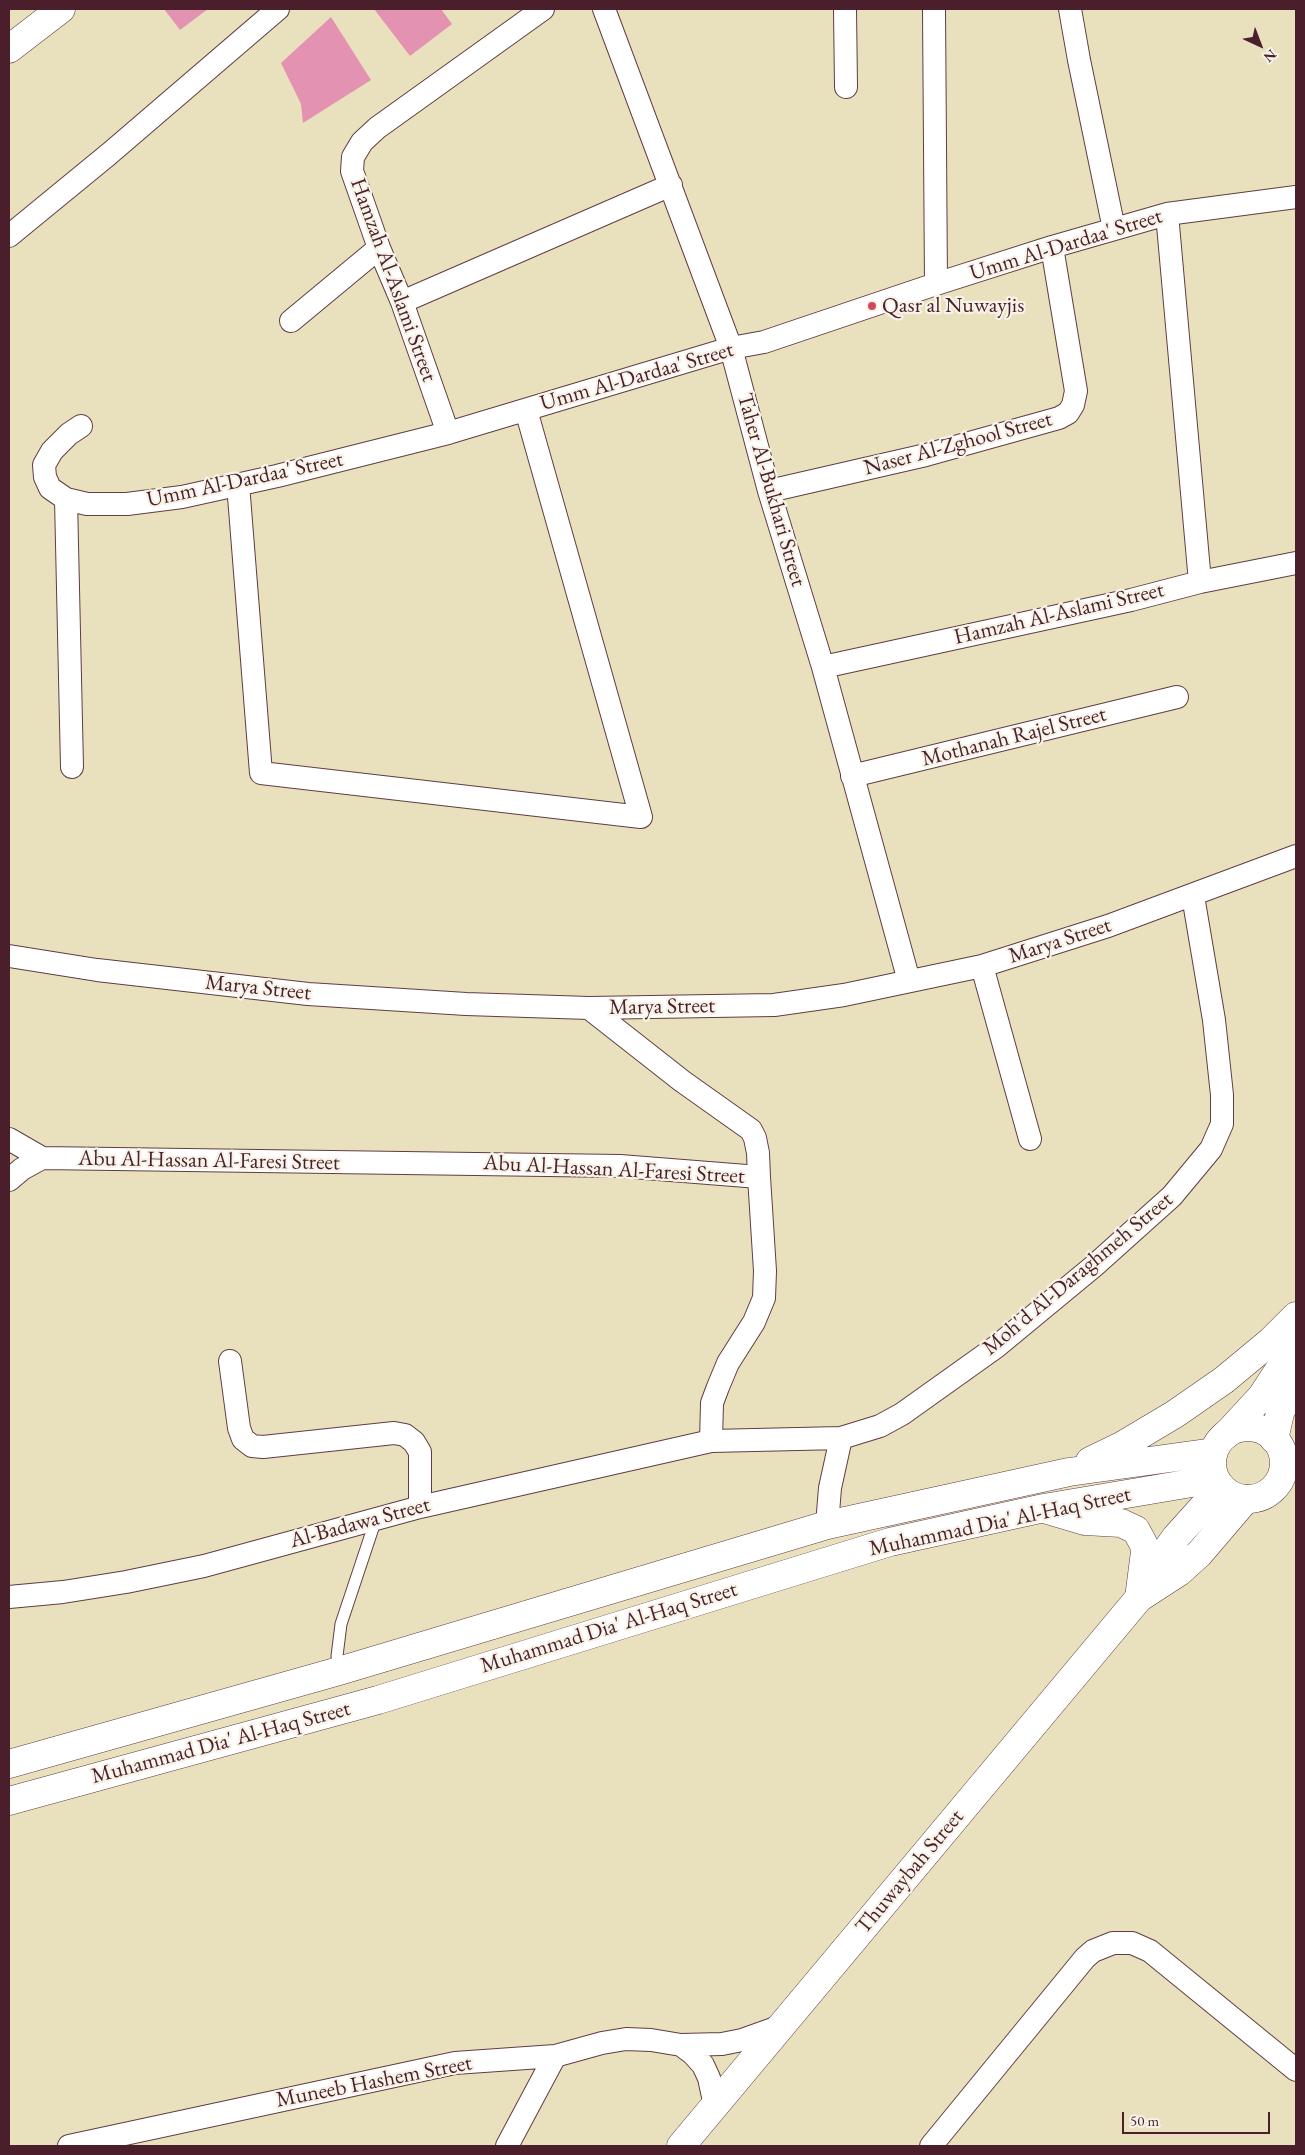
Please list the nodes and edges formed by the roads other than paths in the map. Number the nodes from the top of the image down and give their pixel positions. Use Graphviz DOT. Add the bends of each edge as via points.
graph roads {
  1 [pos="61,9"];
  2 [pos="278,9"];
  3 [pos="544,9"];
  4 [pos="604,9"];
  5 [pos="845,9"];
  6 [pos="934,9"];
  7 [pos="1070,9"];
  8 [pos="9,49"];
  9 [pos="846,87"];
  10 [pos="671,185"];
  11 [pos="1296,197"];
  12 [pos="1167,214"];
  13 [pos="1114,229"];
  14 [pos="9,236"];
  15 [pos="1052,247"];
  16 [pos="379,248"];
  17 [pos="936,284"];
  18 [pos="402,302"];
  19 [pos="290,321"];
  20 [pos="731,348"];
  21 [pos="526,410"];
  22 [pos="81,426"];
  23 [pos="448,433"];
  24 [pos="238,484"];
  25 [pos="769,491"];
  26 [pos="66,499"];
  27 [pos="1296,563"];
  28 [pos="1200,582"];
  29 [pos="823,667"];
  30 [pos="1177,697"];
  31 [pos="72,767"];
  32 [pos="852,776"];
  33 [pos="1296,856"];
  34 [pos="1193,896"];
  35 [pos="9,956"];
  36 [pos="982,966"];
  37 [pos="909,981"];
  38 [pos="590,1008"];
  39 [pos="1030,1139"];
  40 [pos="9,1140"];
  41 [pos="42,1158"];
  42 [pos="759,1177"];
  43 [pos="9,1180"];
  44 [pos="1296,1316"];
  45 [pos="1296,1344"];
  46 [pos="230,1361"];
  47 [pos="1296,1378"];
  48 [pos="842,1438"];
  49 [pos="711,1440"];
  50 [pos="1283,1441"];
  51 [pos="1220,1443"];
  52 [pos="1289,1471"];
  53 [pos="1069,1472"];
  54 [pos="1218,1483"];
  55 [pos="1246,1499"];
  56 [pos="420,1507"];
  57 [pos="1044,1508"];
  58 [pos="376,1519"];
  59 [pos="827,1525"];
  60 [pos="9,1597"];
  61 [pos="1139,1598"];
  62 [pos="339,1671"];
  63 [pos="9,1764"];
  64 [pos="9,1801"];
  65 [pos="781,2026"];
  66 [pos="682,2045"];
  67 [pos="555,2056"];
  68 [pos="1296,2070"];
  69 [pos="715,2106"];
  70 [pos="69,2146"];
  71 [pos="507,2146"];
  72 [pos="682,2146"];
  73 [pos="931,2146"];
  1 -- 8 [label="main road"];
  2 -- 14 [label="street"];
  3 -- 16 [label="street, Hamzah Al-Aslami Street" via="362,142 354,157 352,171"];
  4 -- 10 [label="street, Taher Al-Bukhari Street"];
  5 -- 9 [label="street"];
  6 -- 17 [label="street"];
  7 -- 13 [label="street"];
  10 -- 18 [label="street"];
  10 -- 20 [label="street, Taher Al-Bukhari Street"];
  11 -- 12 [label="street, Umm Al-Dardaa' Street"];
  12 -- 13 [label="street, Umm Al-Dardaa' Street"];
  12 -- 28 [label="street"];
  13 -- 15 [label="street, Umm Al-Dardaa' Street"];
  15 -- 17 [label="street, Umm Al-Dardaa' Street"];
  15 -- 25 [label="street, Naser Al-Zghool Street" via="1076,391 1068,413 926,455"];
  16 -- 18 [label="street, Hamzah Al-Aslami Street"];
  16 -- 19 [label="street"];
  17 -- 20 [label="street, Umm Al-Dardaa' Street" via="808,329"];
  18 -- 23 [label="street, Hamzah Al-Aslami Street"];
  20 -- 21 [label="street, Umm Al-Dardaa' Street"];
  20 -- 25 [label="street, Taher Al-Bukhari Street"];
  21 -- 23 [label="street, Umm Al-Dardaa' Street"];
  21 -- 24 [label="street" via="641,817 261,773"];
  22 -- 26 [label="street, Umm Al-Dardaa' Street" via="52,451 44,465 44,477 50,488"];
  23 -- 24 [label="street, Umm Al-Dardaa' Street"];
  24 -- 26 [label="street, Umm Al-Dardaa' Street" via="182,497 128,504 87,504"];
  25 -- 29 [label="street, Taher Al-Bukhari Street"];
  26 -- 31 [label="street"];
  27 -- 28 [label="street, Hamzah Al-Aslami Street"];
  28 -- 29 [label="street, Hamzah Al-Aslami Street"];
  29 -- 32 [label="street, Taher Al-Bukhari Street"];
  30 -- 32 [label="street, Mothanah Rajel Street"];
  32 -- 37 [label="street, Taher Al-Bukhari Street"];
  33 -- 34 [label="street, Marya Street"];
  34 -- 36 [label="street, Marya Street"];
  34 -- 48 [label="street, Moh'd Al-Daraghmeh Street" via="1214,1020 1222,1095 1222,1124 1212,1149 1172,1196 996,1347 902,1414 880,1426"];
  35 -- 38 [label="street, Marya Street" via="97,970 308,994"];
  36 -- 37 [label="street, Marya Street"];
  36 -- 39 [label="street"];
  37 -- 38 [label="street, Marya Street" via="774,1005"];
  38 -- 42 [label="street" via="682,1081 751,1130 758,1153"];
  40 -- 41 [label="street"];
  41 -- 42 [label="street, Abu Al-Hassan Al-Faresi Street" via="610,1166"];
  41 -- 43 [label="street"];
  42 -- 49 [label="street, Abu Al-Hassan Al-Faresi Street" via="764,1298 718,1387 712,1404"];
  44 -- 53 [label="main road" via="1224,1380 1175,1414"];
  45 -- 51 [label="main road" via="1262,1396"];
  46 -- 56 [label="street" via="239,1428 243,1439 252,1446 394,1433 405,1435 420,1452"];
  47 -- 50 [label="main road" via="1280,1413"];
  48 -- 49 [label="street"];
  48 -- 59 [label="street" via="830,1488"];
  49 -- 56 [label="street, Al-Badawa Street"];
  50 -- 51 [label="main road" via="1263,1431 1246,1428 1236,1430"];
  50 -- 52 [label="main road" via="1282,1452"];
  51 -- 53 [label="main road, Muhammad Dia' Al-Haq Street"];
  51 -- 54 [label="main road" via="1212,1461"];
  52 -- 55 [label="main road" via="1273,1489 1256,1498"];
  53 -- 59 [label="main road, Muhammad Dia' Al-Haq Street"];
  54 -- 55 [label="main road" via="1228,1493"];
  54 -- 57 [label="main road, Muhammad Dia' Al-Haq Street"];
  54 -- 61 [label="main road, Thuwaybah Street" via="1176,1537"];
  55 -- 61 [label="main road, Thuwaybah Street" via="1199,1554 1160,1586"];
  56 -- 58 [label="street, Al-Badawa Street"];
  57 -- 61 [label="main road" via="1078,1520 1121,1522 1136,1530 1145,1552"];
  57 -- 64 [label="main road, Muhammad Dia' Al-Haq Street" via="890,1542 378,1700"];
  58 -- 60 [label="street, Al-Badawa Street" via="204,1566 126,1582"];
  58 -- 62 [label="lane" via="341,1624 337,1656"];
  59 -- 62 [label="main road, Muhammad Dia' Al-Haq Street"];
  61 -- 65 [label="main road, Thuwaybah Street"];
  62 -- 63 [label="main road, Muhammad Dia' Al-Haq Street"];
  65 -- 66 [label="street, Muneeb Hashem Street" via="722,2044"];
  65 -- 69 [label="main road, Thuwaybah Street"];
  66 -- 67 [label="street, Muneeb Hashem Street" via="626,2039"];
  66 -- 69 [label="street" via="706,2071 714,2091"];
  67 -- 70 [label="street, Muneeb Hashem Street" via="455,2062"];
  67 -- 71 [label="street"];
  68 -- 73 [label="street" via="1150,1951 1132,1943 1112,1943 1085,1958"];
  69 -- 72 [label="main road, Thuwaybah Street"];
}
